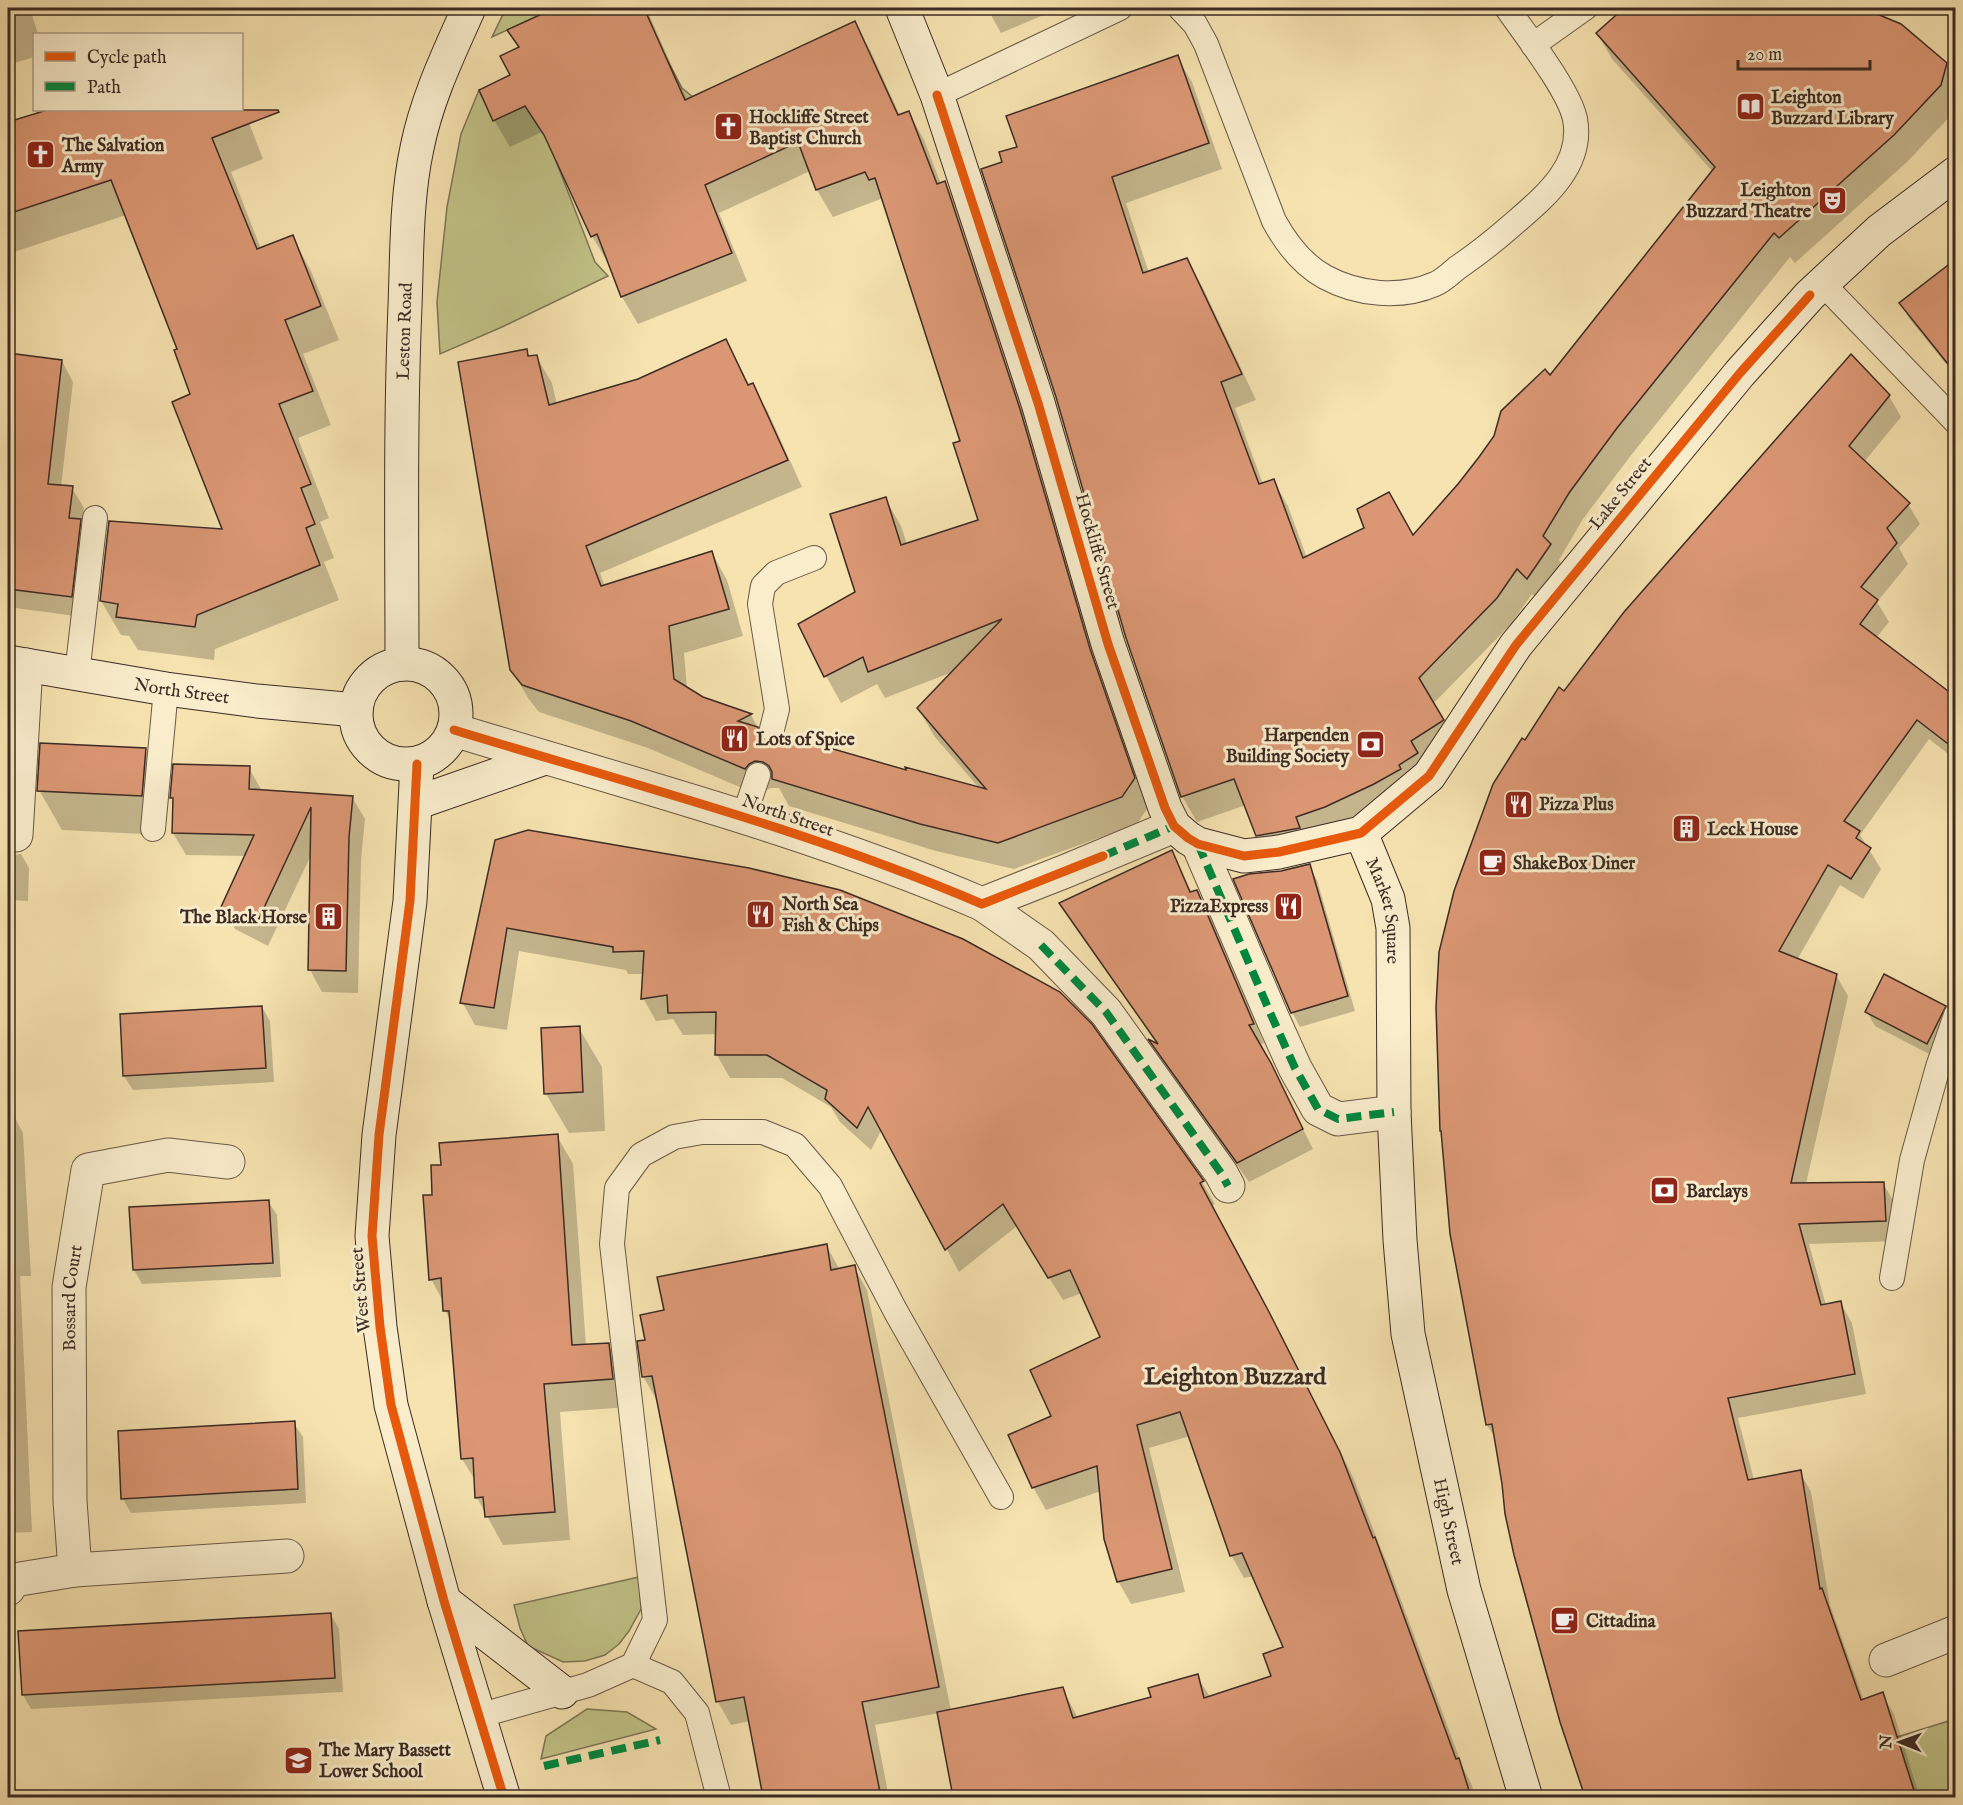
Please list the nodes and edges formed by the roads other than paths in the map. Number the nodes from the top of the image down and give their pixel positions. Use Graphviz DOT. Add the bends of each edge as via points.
graph roads {
  1 [pos="469,8"];
  2 [pos="902,8"];
  3 [pos="1120,8"];
  4 [pos="1180,8"];
  5 [pos="1507,8"];
  6 [pos="1585,8"];
  7 [pos="1533,45"];
  8 [pos="937,95"];
  9 [pos="1956,173"];
  10 [pos="1816,289"];
  11 [pos="1956,422"];
  12 [pos="95,518"];
  13 [pos="814,558"];
  14 [pos="17,664"];
  15 [pos="402,664"];
  16 [pos="77,674"];
  17 [pos="166,689"];
  18 [pos="356,710"];
  19 [pos="1466,719"];
  20 [pos="772,729"];
  21 [pos="454,730"];
  22 [pos="545,758"];
  23 [pos="417,764"];
  24 [pos="758,775"];
  25 [pos="416,803"];
  26 [pos="744,816"];
  27 [pos="153,829"];
  28 [pos="1361,833"];
  29 [pos="16,835"];
  30 [pos="1186,835"];
  31 [pos="982,904"];
  32 [pos="1956,1015"];
  33 [pos="1394,1112"];
  34 [pos="228,1162"];
  35 [pos="1228,1186"];
  36 [pos="1400,1240"];
  37 [pos="1892,1278"];
  38 [pos="1001,1497"];
  39 [pos="287,1556"];
  40 [pos="75,1570"];
  41 [pos="8,1588"];
  42 [pos="444,1601"];
  43 [pos="1956,1632"];
  44 [pos="1886,1660"];
  45 [pos="633,1665"];
  46 [pos="562,1692"];
  47 [pos="478,1716"];
  48 [pos="504,1797"];
  49 [pos="719,1797"];
  50 [pos="1526,1797"];
  1 -- 15 [label="street, Leston Road" via="435,86 417,148 410,201 402,372"];
  2 -- 8 [label="street, Hockliffe Street"];
  3 -- 8 [label="lane"];
  4 -- 7 [label="lane" via="1206,44 1286,243 1324,277 1383,293 1436,284 1495,240 1559,181 1573,155 1575,119 1569,101"];
  5 -- 7 [label="lane"];
  6 -- 7 [label="lane"];
  8 -- 30 [label="street, Hockliffe Street" via="1038,403 1108,644 1166,808"];
  9 -- 10 [label="street, Lake Street" via="1879,231"];
  10 -- 11 [label="lane"];
  10 -- 19 [label="street, Lake Street" via="1740,373 1516,645"];
  12 -- 16 [label="lane"];
  13 -- 20 [label="lane" via="776,573 763,586 760,604 777,710"];
  14 -- 16 [label="street, North Street"];
  14 -- 29 [label="street"];
  15 -- 18 [label="street" via="388,667 365,684"];
  15 -- 21 [label="street" via="419,665 446,683 457,714"];
  16 -- 17 [label="street, North Street"];
  17 -- 18 [label="street, North Street"];
  17 -- 27 [label="lane"];
  18 -- 23 [label="street" via="357,726 373,753 401,765"];
  19 -- 28 [label="street, Market Square" via="1429,776"];
  21 -- 22 [label="street, North Street"];
  21 -- 23 [label="street" via="446,746 433,758"];
  22 -- 25 [label="street"];
  22 -- 26 [label="street, North Street"];
  23 -- 25 [label="street, West Street"];
  24 -- 26 [label="lane"];
  25 -- 42 [label="street, West Street" via="410,901 378,1135 372,1236 391,1405"];
  26 -- 31 [label="street, North Street" via="915,875"];
  28 -- 30 [label="street" via="1280,852 1244,856"];
  28 -- 33 [label="street, Market Square" via="1388,899 1393,928"];
  30 -- 31 [label="street" via="1102,856"];
  30 -- 33 [label="street" via="1318,1109 1338,1119"];
  31 -- 35 [label="street" via="1041,945 1106,1012"];
  32 -- 37 [label="lane" via="1912,1160"];
  33 -- 36 [label="street, Market Square"];
  34 -- 40 [label="street, Bossard Court" via="168,1155 88,1170 69,1287 70,1501"];
  36 -- 50 [label="street, High Street" via="1408,1334 1464,1590"];
  38 -- 45 [label="lane" via="830,1186 795,1144 763,1132 702,1132 674,1137 640,1155 616,1188 612,1244 655,1620"];
  39 -- 40 [label="street"];
  40 -- 41 [label="street" via="14,1580"];
  42 -- 46 [label="street"];
  42 -- 47 [label="street, West Street"];
  43 -- 44 [label="street"];
  45 -- 46 [label="lane"];
  45 -- 49 [label="lane" via="672,1682 697,1713"];
  46 -- 47 [label="lane"];
  47 -- 48 [label="street, West Street"];
}
